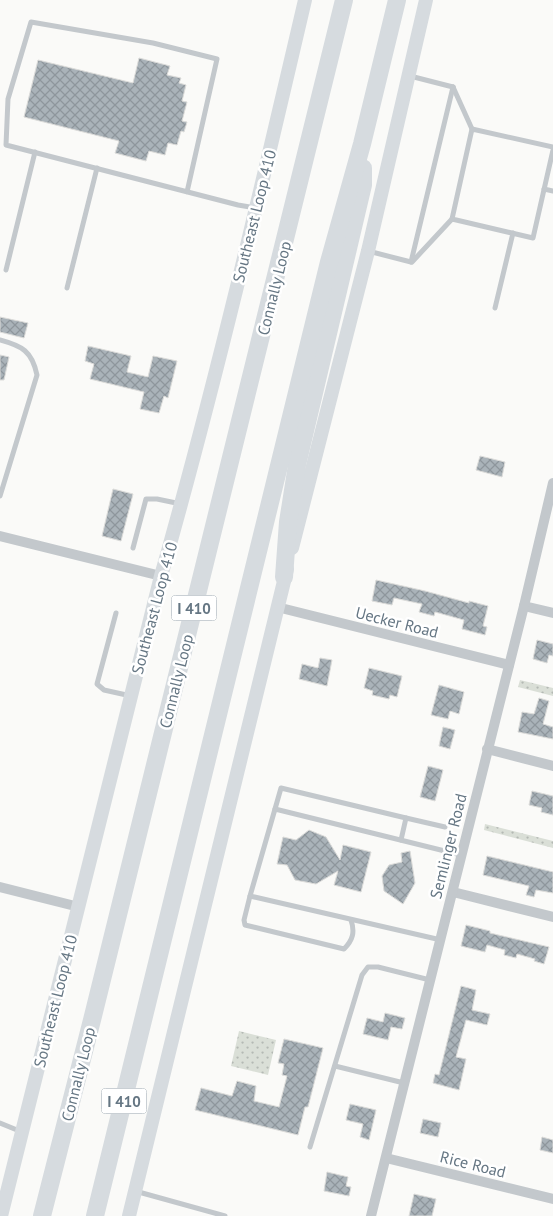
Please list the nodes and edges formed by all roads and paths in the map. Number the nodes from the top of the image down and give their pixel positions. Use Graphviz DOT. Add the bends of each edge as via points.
graph roads {
  1 [pos="305,0"];
  2 [pos="344,0"];
  3 [pos="397,0"];
  4 [pos="426,0"];
  5 [pos="408,76"];
  6 [pos="453,87"];
  7 [pos="472,129"];
  8 [pos="362,144"];
  9 [pos="553,148"];
  10 [pos="35,152"];
  11 [pos="97,168"];
  12 [pos="544,189"];
  13 [pos="553,191"];
  14 [pos="187,192"];
  15 [pos="256,208"];
  16 [pos="452,219"];
  17 [pos="512,233"];
  18 [pos="368,251"];
  19 [pos="411,262"];
  20 [pos="6,270"];
  21 [pos="66,288"];
  22 [pos="494,308"];
  23 [pos="0,340"];
  24 [pos="553,483"];
  25 [pos="0,496"];
  26 [pos="181,504"];
  27 [pos="0,536"];
  28 [pos="133,548"];
  29 [pos="161,576"];
  30 [pos="284,577"];
  31 [pos="524,606"];
  32 [pos="277,607"];
  33 [pos="553,613"];
  34 [pos="116,614"];
  35 [pos="509,665"];
  36 [pos="131,696"];
  37 [pos="487,749"];
  38 [pos="553,766"];
  39 [pos="274,809"];
  40 [pos="406,818"];
  41 [pos="445,827"];
  42 [pos="401,840"];
  43 [pos="462,855"];
  44 [pos="0,887"];
  45 [pos="453,892"];
  46 [pos="250,896"];
  47 [pos="79,907"];
  48 [pos="553,917"];
  49 [pos="351,920"];
  50 [pos="441,940"];
  51 [pos="430,980"];
  52 [pos="335,1066"];
  53 [pos="404,1084"];
  54 [pos="0,1123"];
  55 [pos="22,1133"];
  56 [pos="310,1147"];
  57 [pos="386,1158"];
  58 [pos="135,1191"];
  59 [pos="553,1200"];
  60 [pos="1,1216"];
  61 [pos="42,1216"];
  62 [pos="96,1216"];
  63 [pos="129,1216"];
  64 [pos="225,1216"];
  65 [pos="372,1216"];
  1 -- 15 [label="main road, Southeast Loop 410"];
  2 -- 61 [label="highway, Connally Loop / I 410"];
  3 -- 8 [label="highway, I 410"];
  4 -- 5 [label="main road"];
  5 -- 6 [label="lane"];
  5 -- 18 [label="main road"];
  6 -- 7 [label="lane"];
  6 -- 19 [label="lane"];
  7 -- 9 [label="lane"];
  7 -- 16 [label="lane"];
  8 -- 30 [label="highway" via="363,184 298,465 288,522"];
  8 -- 62 [label="highway, I 410" via="329,262"];
  9 -- 12 [label="lane"];
  10 -- 11 [label="lane"];
  10 -- 14 [label="lane" via="6,145 8,99 31,22 153,43 217,59"];
  10 -- 20 [label="lane"];
  11 -- 14 [label="lane"];
  11 -- 21 [label="lane"];
  12 -- 13 [label="lane"];
  12 -- 17 [label="lane" via="534,238"];
  14 -- 15 [label="lane"];
  15 -- 26 [label="main road, Southeast Loop 410"];
  16 -- 17 [label="lane"];
  16 -- 19 [label="lane"];
  17 -- 22 [label="lane"];
  18 -- 19 [label="lane"];
  18 -- 30 [label="main road"];
  23 -- 25 [label="lane" via="31,356 37,375"];
  24 -- 31 [label="street, Semlinger Road"];
  26 -- 28 [label="lane" via="146,499"];
  26 -- 29 [label="main road, Southeast Loop 410"];
  27 -- 29 [label="street"];
  29 -- 36 [label="main road, Southeast Loop 410"];
  30 -- 32 [label="main road"];
  31 -- 33 [label="street"];
  31 -- 35 [label="street, Semlinger Road"];
  32 -- 35 [label="street, Uecker Road"];
  32 -- 58 [label="main road"];
  34 -- 36 [label="lane" via="97,684 104,690"];
  35 -- 37 [label="street, Semlinger Road"];
  36 -- 47 [label="main road, Southeast Loop 410"];
  37 -- 38 [label="street"];
  37 -- 43 [label="street, Semlinger Road"];
  39 -- 40 [label="lane" via="281,788"];
  39 -- 42 [label="lane"];
  39 -- 46 [label="lane"];
  40 -- 41 [label="lane"];
  40 -- 42 [label="lane"];
  42 -- 43 [label="lane"];
  43 -- 45 [label="street, Semlinger Road"];
  44 -- 47 [label="street"];
  45 -- 48 [label="street"];
  45 -- 50 [label="street, Semlinger Road"];
  46 -- 49 [label="lane"];
  46 -- 49 [label="lane" via="245,925 344,950 351,942 354,927"];
  47 -- 55 [label="main road, Southeast Loop 410"];
  49 -- 50 [label="lane"];
  50 -- 51 [label="street, Semlinger Road"];
  51 -- 52 [label="lane" via="368,967 362,975"];
  51 -- 53 [label="street, Semlinger Road"];
  52 -- 53 [label="lane"];
  52 -- 56 [label="lane"];
  53 -- 57 [label="street, Semlinger Road"];
  54 -- 55 [label="lane"];
  55 -- 60 [label="main road, Southeast Loop 410"];
  57 -- 59 [label="street, Rice Road"];
  57 -- 65 [label="street, Semlinger Road"];
  58 -- 63 [label="main road"];
  58 -- 64 [label="lane"];
}
